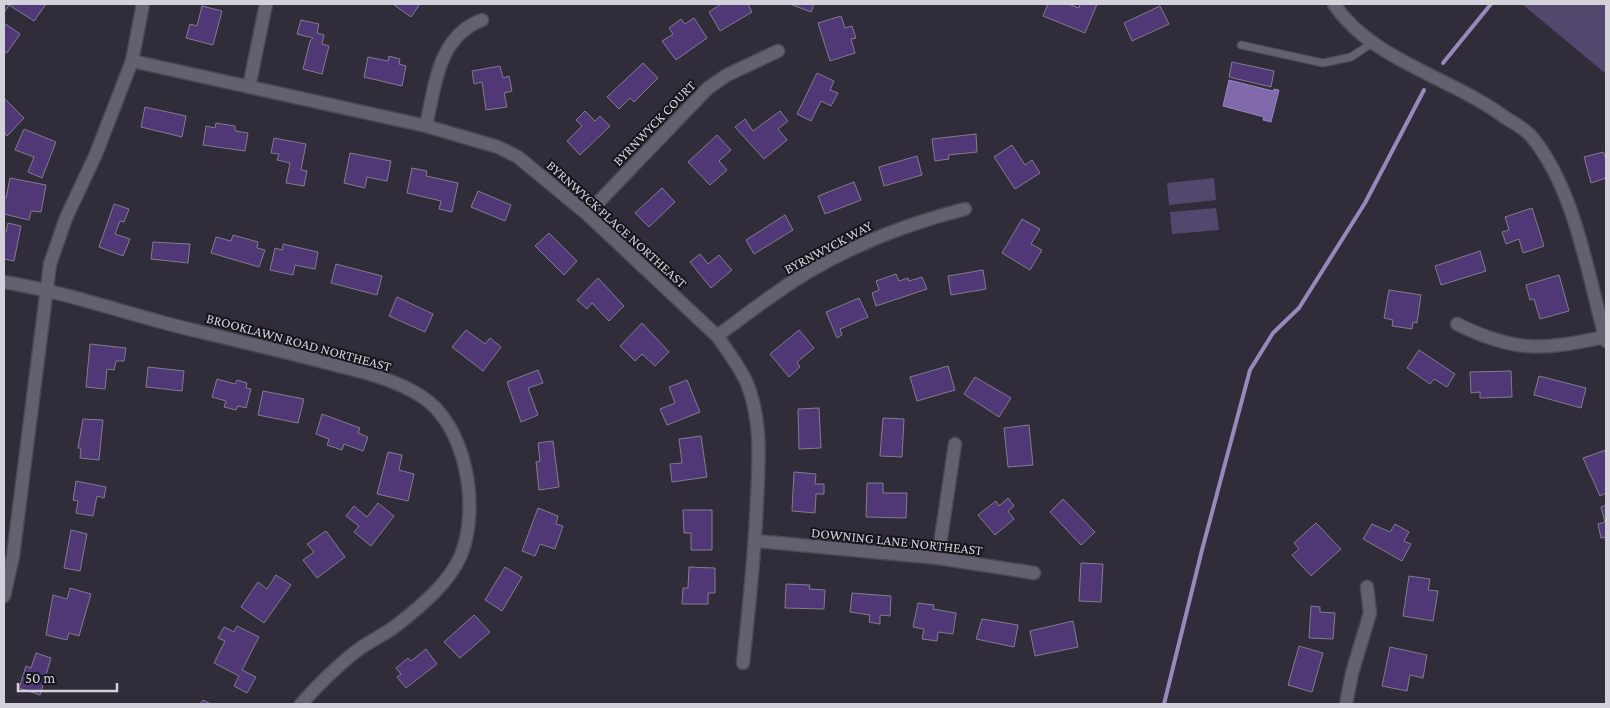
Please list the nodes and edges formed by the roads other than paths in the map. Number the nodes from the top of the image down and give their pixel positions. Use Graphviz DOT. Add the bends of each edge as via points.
graph roads {
  1 [pos="143,4"];
  2 [pos="266,4"];
  3 [pos="1334,4"];
  4 [pos="482,20"];
  5 [pos="1372,43"];
  6 [pos="1241,45"];
  7 [pos="778,51"];
  8 [pos="132,61"];
  9 [pos="249,87"];
  10 [pos="426,126"];
  11 [pos="965,210"];
  12 [pos="587,214"];
  13 [pos="4,282"];
  14 [pos="47,289"];
  15 [pos="1457,324"];
  16 [pos="717,336"];
  17 [pos="1606,339"];
  18 [pos="955,444"];
  19 [pos="756,541"];
  20 [pos="938,558"];
  21 [pos="1034,573"];
  22 [pos="1367,588"];
  23 [pos="4,596"];
  24 [pos="743,663"];
  25 [pos="301,704"];
  26 [pos="1346,704"];
  1 -- 8 [label="street"];
  2 -- 9 [label="street"];
  3 -- 5 [label="street" via="1343,18"];
  4 -- 10 [label="street" via="460,31 446,50"];
  5 -- 6 [label="lane" via="1351,56 1322,63"];
  5 -- 17 [label="street" via="1493,108 1529,134 1547,158 1567,199"];
  7 -- 12 [label="street, BYRNWYCK COURT" via="727,75 708,88"];
  8 -- 9 [label="street, BYRNWYCK PLACE NORTHEAST"];
  8 -- 14 [label="street" via="96,154 66,218 50,264"];
  9 -- 10 [label="street, BYRNWYCK PLACE NORTHEAST"];
  10 -- 12 [label="street, BYRNWYCK PLACE NORTHEAST" via="498,147 518,158"];
  11 -- 16 [label="street, BYRNWYCK WAY" via="928,219 853,248 776,293"];
  12 -- 16 [label="street, BYRNWYCK PLACE NORTHEAST"];
  13 -- 14 [label="street, BROOKLAWN ROAD NORTHEAST"];
  14 -- 23 [label="street" via="13,556"];
  14 -- 25 [label="street, BROOKLAWN ROAD NORTHEAST" via="394,382 422,396 441,415 459,444 466,474 470,527 461,556 443,583 397,626 357,651 329,674"];
  15 -- 17 [label="street" via="1485,338 1529,348"];
  16 -- 19 [label="street, BYRNWYCK PLACE NORTHEAST" via="734,358 753,406 759,455"];
  18 -- 20 [label="street"];
  19 -- 20 [label="street, DOWNING LANE NORTHEAST"];
  19 -- 24 [label="street, BYRNWYCK PLACE NORTHEAST"];
  20 -- 21 [label="street, DOWNING LANE NORTHEAST"];
  22 -- 26 [label="street" via="1370,613"];
}
